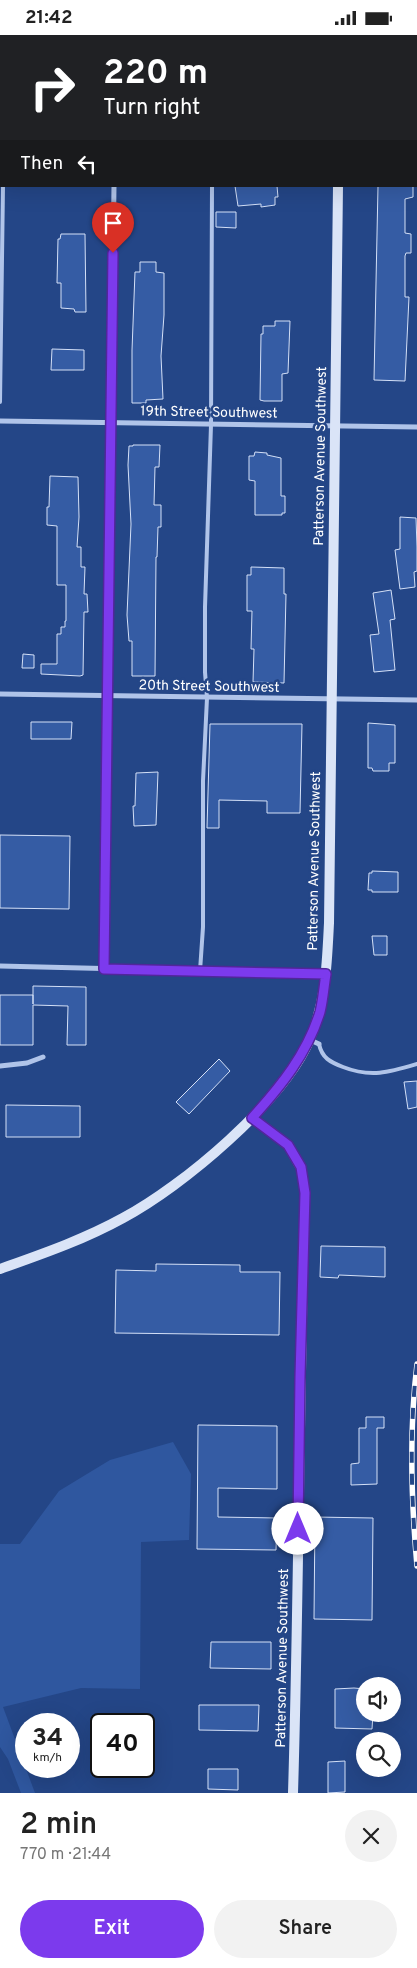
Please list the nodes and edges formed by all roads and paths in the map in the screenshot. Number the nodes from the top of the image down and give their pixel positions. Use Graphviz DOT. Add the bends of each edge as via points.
graph roads {
  1 [pos="3,187"];
  2 [pos="114,187"];
  3 [pos="212,187"];
  4 [pos="338,187"];
  5 [pos="0,402"];
  6 [pos="0,421"];
  7 [pos="110,423"];
  8 [pos="211,425"];
  9 [pos="335,426"];
  10 [pos="417,427"];
  11 [pos="0,694"];
  12 [pos="106,696"];
  13 [pos="206,698"];
  14 [pos="331,700"];
  15 [pos="417,701"];
  16 [pos="0,966"];
  17 [pos="104,969"];
  18 [pos="200,971"];
  19 [pos="326,974"];
  20 [pos="314,1042"];
  21 [pos="43,1057"];
  22 [pos="417,1064"];
  23 [pos="0,1066"];
  24 [pos="252,1118"];
  25 [pos="0,1269"];
  26 [pos="294,1793"];
  1 -- 5 [label="lane"];
  2 -- 7 [label="street"];
  3 -- 8 [label="lane"];
  4 -- 9 [label="main road, Patterson Avenue Southwest"];
  6 -- 7 [label="street, 19th Street Southwest"];
  7 -- 8 [label="street, 19th Street Southwest"];
  7 -- 12 [label="street"];
  8 -- 9 [label="street, 19th Street Southwest"];
  8 -- 13 [label="lane"];
  9 -- 10 [label="street, 19th Street Southwest"];
  9 -- 14 [label="main road, Patterson Avenue Southwest"];
  11 -- 12 [label="street, 20th Street Southwest"];
  12 -- 13 [label="street, 20th Street Southwest"];
  12 -- 17 [label="street"];
  13 -- 14 [label="street, 20th Street Southwest"];
  13 -- 18 [label="lane"];
  14 -- 15 [label="street, 20th Street Southwest"];
  14 -- 19 [label="main road, Patterson Avenue Southwest"];
  16 -- 17 [label="street"];
  17 -- 18 [label="street"];
  18 -- 19 [label="street"];
  19 -- 20 [label="main road, Patterson Avenue Southwest"];
  20 -- 22 [label="lane" via="326,1059 354,1071 372,1074"];
  20 -- 24 [label="main road, Patterson Avenue Southwest"];
  21 -- 23 [label="street"];
  24 -- 25 [label="main road" via="190,1173 125,1217 55,1250"];
  24 -- 26 [label="main road, Patterson Avenue Southwest" via="288,1145 301,1167 305,1193"];
}
